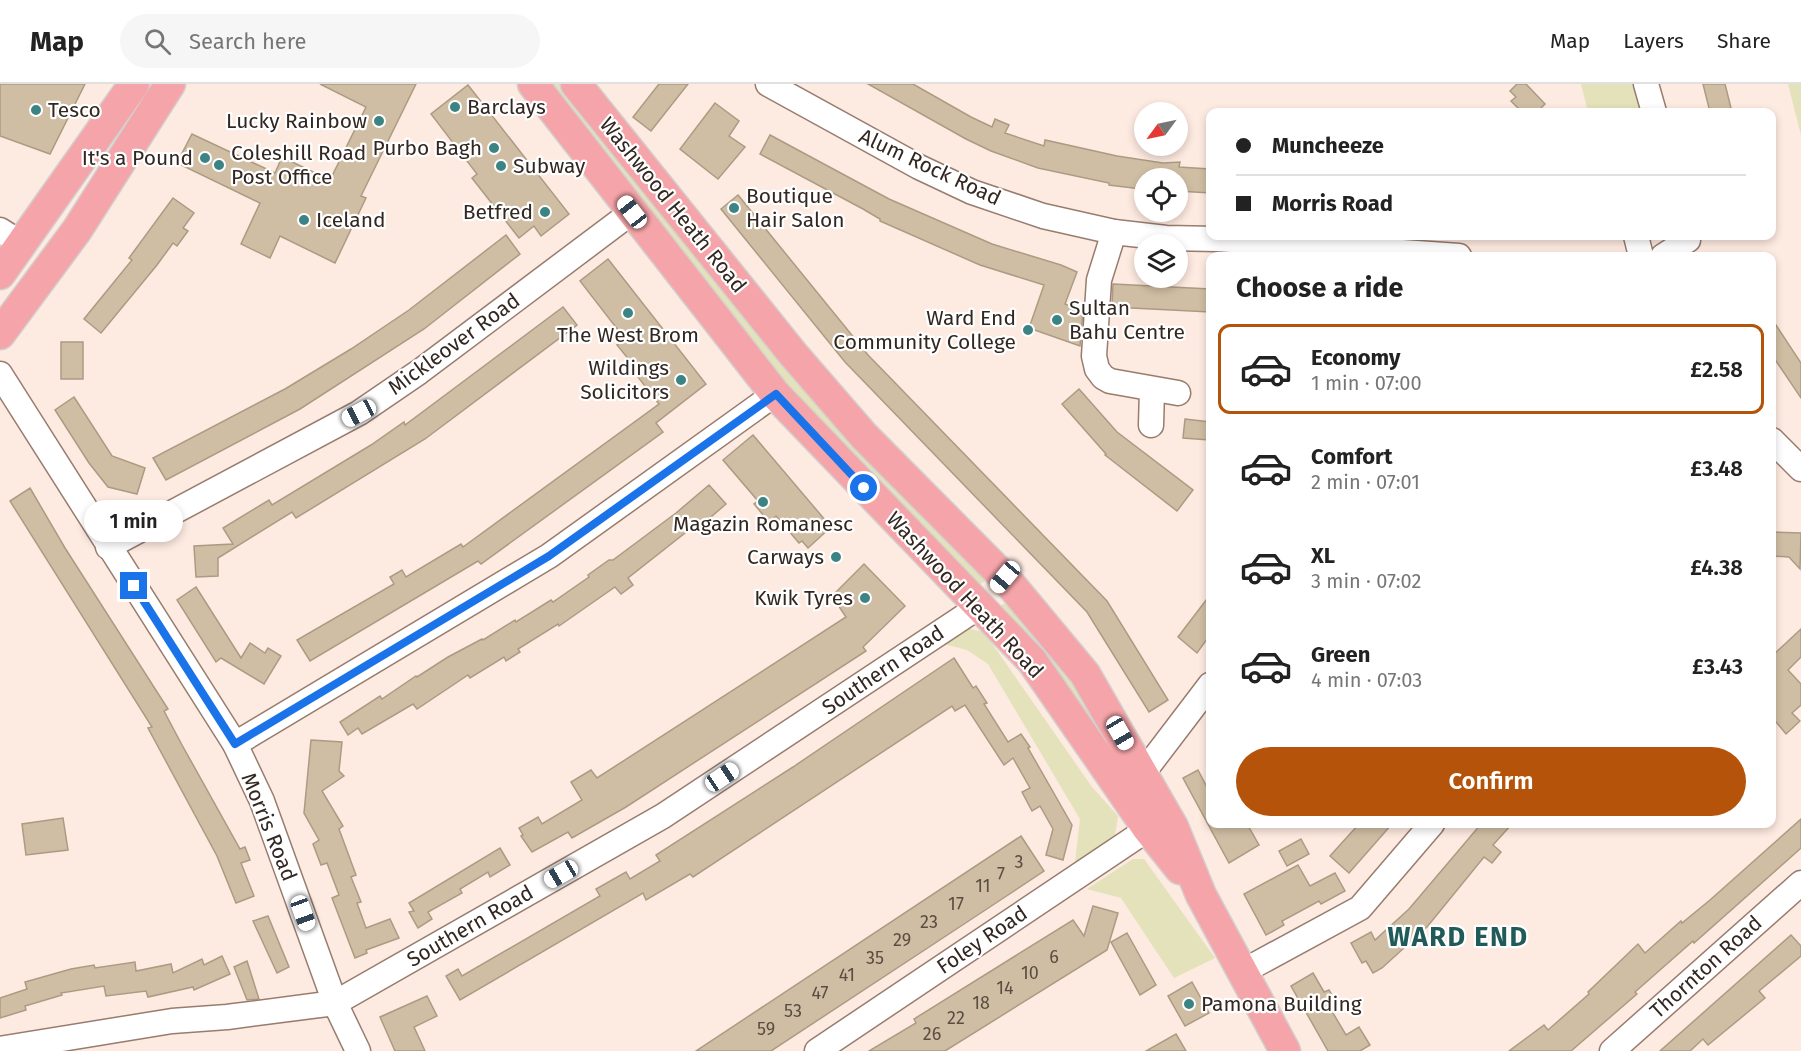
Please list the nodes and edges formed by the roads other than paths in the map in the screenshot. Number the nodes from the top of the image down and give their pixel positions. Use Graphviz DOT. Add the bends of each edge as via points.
graph roads {
  1 [pos="134,84"];
  2 [pos="170,84"];
  3 [pos="533,84"];
  4 [pos="576,84"];
  5 [pos="768,84"];
  6 [pos="1646,84"];
  7 [pos="1653,108"];
  8 [pos="632,212"];
  9 [pos="1114,232"];
  10 [pos="11,237"];
  11 [pos="1689,244"];
  12 [pos="1414,252"];
  13 [pos="1672,252"];
  14 [pos="0,274"];
  15 [pos="0,334"];
  16 [pos="0,374"];
  17 [pos="1152,390"];
  18 [pos="1178,393"];
  19 [pos="776,394"];
  20 [pos="1151,425"];
  21 [pos="1776,444"];
  22 [pos="1801,469"];
  23 [pos="108,547"];
  24 [pos="1005,577"];
  25 [pos="980,606"];
  26 [pos="1206,690"];
  27 [pos="235,744"];
  28 [pos="1143,773"];
  29 [pos="1429,828"];
  30 [pos="1148,829"];
  31 [pos="1801,883"];
  32 [pos="1201,895"];
  33 [pos="1242,972"];
  34 [pos="335,1003"];
  35 [pos="104,1042"];
  36 [pos="0,1048"];
  37 [pos="358,1051"];
  38 [pos="817,1051"];
  39 [pos="1285,1051"];
  40 [pos="1612,1051"];
  1 -- 10 [label="main road"];
  2 -- 15 [label="main road" via="77,230"];
  3 -- 8 [label="main road, Washwood Heath Road"];
  4 -- 24 [label="main road, Washwood Heath Road" via="793,354 864,436"];
  5 -- 9 [label="street, Alum Rock Road" via="972,192 1043,216"];
  6 -- 7 [label="street"];
  8 -- 19 [label="main road, Washwood Heath Road"];
  8 -- 23 [label="street, Mickleover Road" via="359,413"];
  9 -- 12 [label="street, Alum Rock Road"];
  9 -- 17 [label="street" via="1099,280 1094,356 1097,369 1110,381"];
  10 -- 14 [label="main road"];
  11 -- 13 [label="street"];
  16 -- 23 [label="street, Morris Road"];
  17 -- 18 [label="street"];
  17 -- 20 [label="street"];
  19 -- 25 [label="main road, Washwood Heath Road"];
  19 -- 27 [label="street" via="549,556"];
  21 -- 22 [label="street"];
  23 -- 27 [label="street, Morris Road"];
  24 -- 25 [label="main road"];
  24 -- 28 [label="main road, Washwood Heath Road" via="1085,674"];
  25 -- 30 [label="main road, Washwood Heath Road" via="1032,662"];
  25 -- 34 [label="street, Southern Road" via="663,816"];
  26 -- 28 [label="street"];
  27 -- 34 [label="street, Morris Road" via="262,801"];
  28 -- 32 [label="main road, Washwood Heath Road" via="1173,827"];
  29 -- 33 [label="street" via="1360,908"];
  30 -- 32 [label="main road, Washwood Heath Road"];
  30 -- 38 [label="street, Foley Road"];
  31 -- 40 [label="street, Thornton Road"];
  32 -- 33 [label="main road, Washwood Heath Road"];
  33 -- 39 [label="main road, Washwood Heath Road"];
  34 -- 35 [label="street, Southern Road" via="172,1022"];
  34 -- 37 [label="street, Morris Road"];
  35 -- 36 [label="street, Southern Road"];
}
